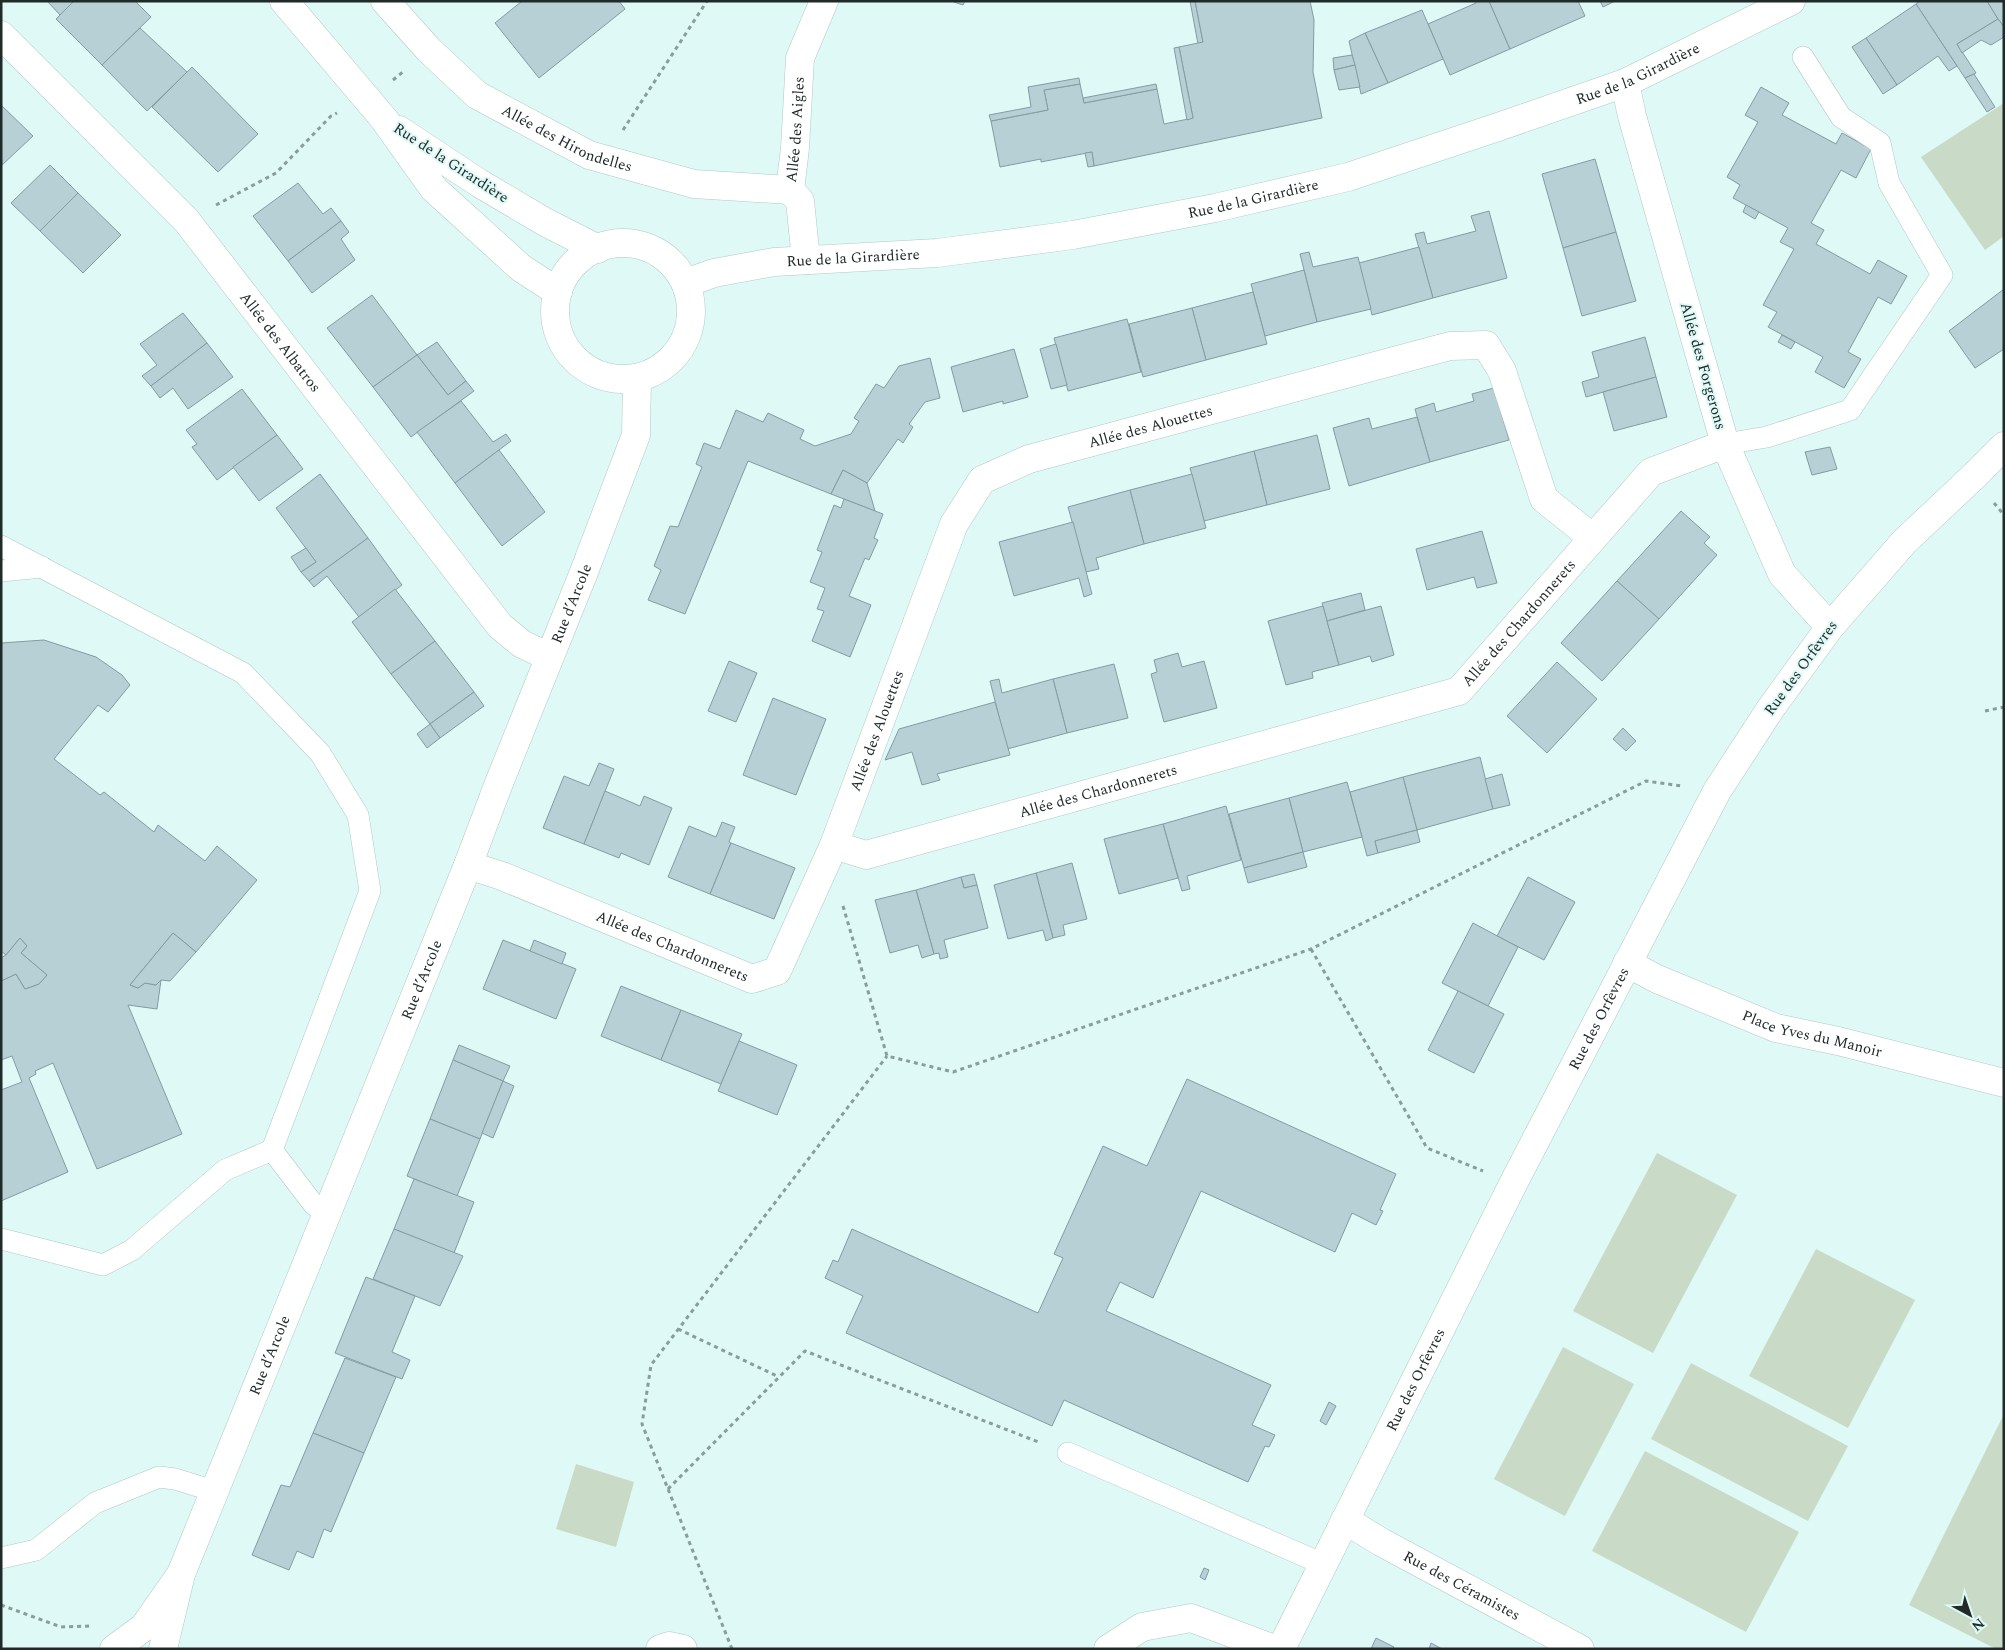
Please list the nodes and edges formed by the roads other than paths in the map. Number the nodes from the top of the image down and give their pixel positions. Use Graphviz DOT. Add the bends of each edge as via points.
graph roads {
  1 [pos="284,1"];
  2 [pos="385,1"];
  3 [pos="824,1"];
  4 [pos="1791,1"];
  5 [pos="1,35"];
  6 [pos="1803,58"];
  7 [pos="1625,83"];
  8 [pos="376,110"];
  9 [pos="791,182"];
  10 [pos="598,249"];
  11 [pos="806,260"];
  12 [pos="686,283"];
  13 [pos="558,292"];
  14 [pos="637,378"];
  15 [pos="1725,444"];
  16 [pos="2004,446"];
  17 [pos="1593,538"];
  18 [pos="1,546"];
  19 [pos="42,567"];
  20 [pos="1,571"];
  21 [pos="1830,627"];
  22 [pos="549,657"];
  23 [pos="834,846"];
  24 [pos="468,865"];
  25 [pos="1627,963"];
  26 [pos="2004,1083"];
  27 [pos="272,1150"];
  28 [pos="328,1213"];
  29 [pos="1,1240"];
  30 [pos="1068,1453"];
  31 [pos="214,1491"];
  32 [pos="1345,1520"];
  33 [pos="1,1558"];
  34 [pos="1323,1564"];
  35 [pos="181,1574"];
  36 [pos="119,1645"];
  37 [pos="163,1649"];
  38 [pos="660,1649"];
  39 [pos="683,1649"];
  40 [pos="1108,1649"];
  41 [pos="1274,1649"];
  42 [pos="1281,1649"];
  43 [pos="1580,1649"];
  1 -- 8 [label="street, Rue de la Girardière"];
  2 -- 9 [label="street, Allée des Hirondelles" via="477,95 589,155 694,184"];
  3 -- 9 [label="street, Allée des Aigles" via="800,58"];
  4 -- 7 [label="street, Rue de la Girardière"];
  5 -- 22 [label="street, Allée des Albatros" via="186,220 500,626 522,644"];
  6 -- 15 [label="lane" via="1841,117 1880,143 1889,183 1942,275 1850,410 1766,437"];
  7 -- 11 [label="street, Rue de la Girardière" via="1348,177 1216,208 1073,235 938,253"];
  7 -- 15 [label="street, Allée des Forgerons"];
  8 -- 10 [label="street, Rue de la Girardière" via="487,188"];
  8 -- 13 [label="street, Rue de la Girardière" via="434,189 521,268"];
  9 -- 11 [label="street, Allée des Aigles" via="800,201"];
  10 -- 12 [label="street" via="631,243 654,250 672,264"];
  10 -- 13 [label="street" via="586,254 568,271"];
  11 -- 12 [label="street, Rue de la Girardière" via="714,273"];
  12 -- 14 [label="street" via="691,323 684,342 672,359 656,371"];
  13 -- 14 [label="street" via="555,315 560,337 573,357 592,371 613,378"];
  14 -- 22 [label="street, Rue d’Arcole" via="636,435"];
  15 -- 17 [label="street, Allée des Chardonnerets" via="1651,472"];
  15 -- 21 [label="street, Allée des Forgerons" via="1782,574"];
  16 -- 21 [label="street, Rue des Orfèvres" via="1904,542"];
  17 -- 23 [label="street, Allée des Chardonnerets" via="1459,691 866,855"];
  17 -- 23 [label="street, Allée des Alouettes" via="1544,499 1502,371 1486,345 1450,346 1029,459 982,480 954,524"];
  18 -- 19 [label="lane"];
  19 -- 20 [label="lane"];
  19 -- 27 [label="lane" via="243,673 320,753 358,815 370,891"];
  21 -- 25 [label="street, Rue des Orfèvres" via="1717,790"];
  22 -- 24 [label="street, Rue d’Arcole"];
  23 -- 24 [label="street, Allée des Chardonnerets" via="777,971 752,979"];
  24 -- 28 [label="street, Rue d’Arcole"];
  25 -- 26 [label="street, Place Yves du Manoir" via="1657,980 1776,1028"];
  25 -- 32 [label="street, Rue des Orfèvres"];
  27 -- 28 [label="lane" via="314,1205"];
  27 -- 29 [label="lane" via="225,1170 132,1250 103,1265"];
  28 -- 31 [label="street, Rue d’Arcole"];
  30 -- 34 [label="lane"];
  31 -- 33 [label="lane" via="159,1477 95,1503 36,1550"];
  31 -- 35 [label="street, Rue d’Arcole"];
  32 -- 34 [label="street, Rue des Orfèvres"];
  32 -- 43 [label="street, Rue des Céramistes"];
  34 -- 42 [label="street, Rue des Orfèvres"];
  35 -- 36 [label="street, Rue d’Arcole" via="144,1627"];
  35 -- 37 [label="street, Rue d’Arcole"];
  38 -- 39 [label="street" via="669,1646"];
  40 -- 41 [label="street" via="1142,1627 1191,1618"];
}
